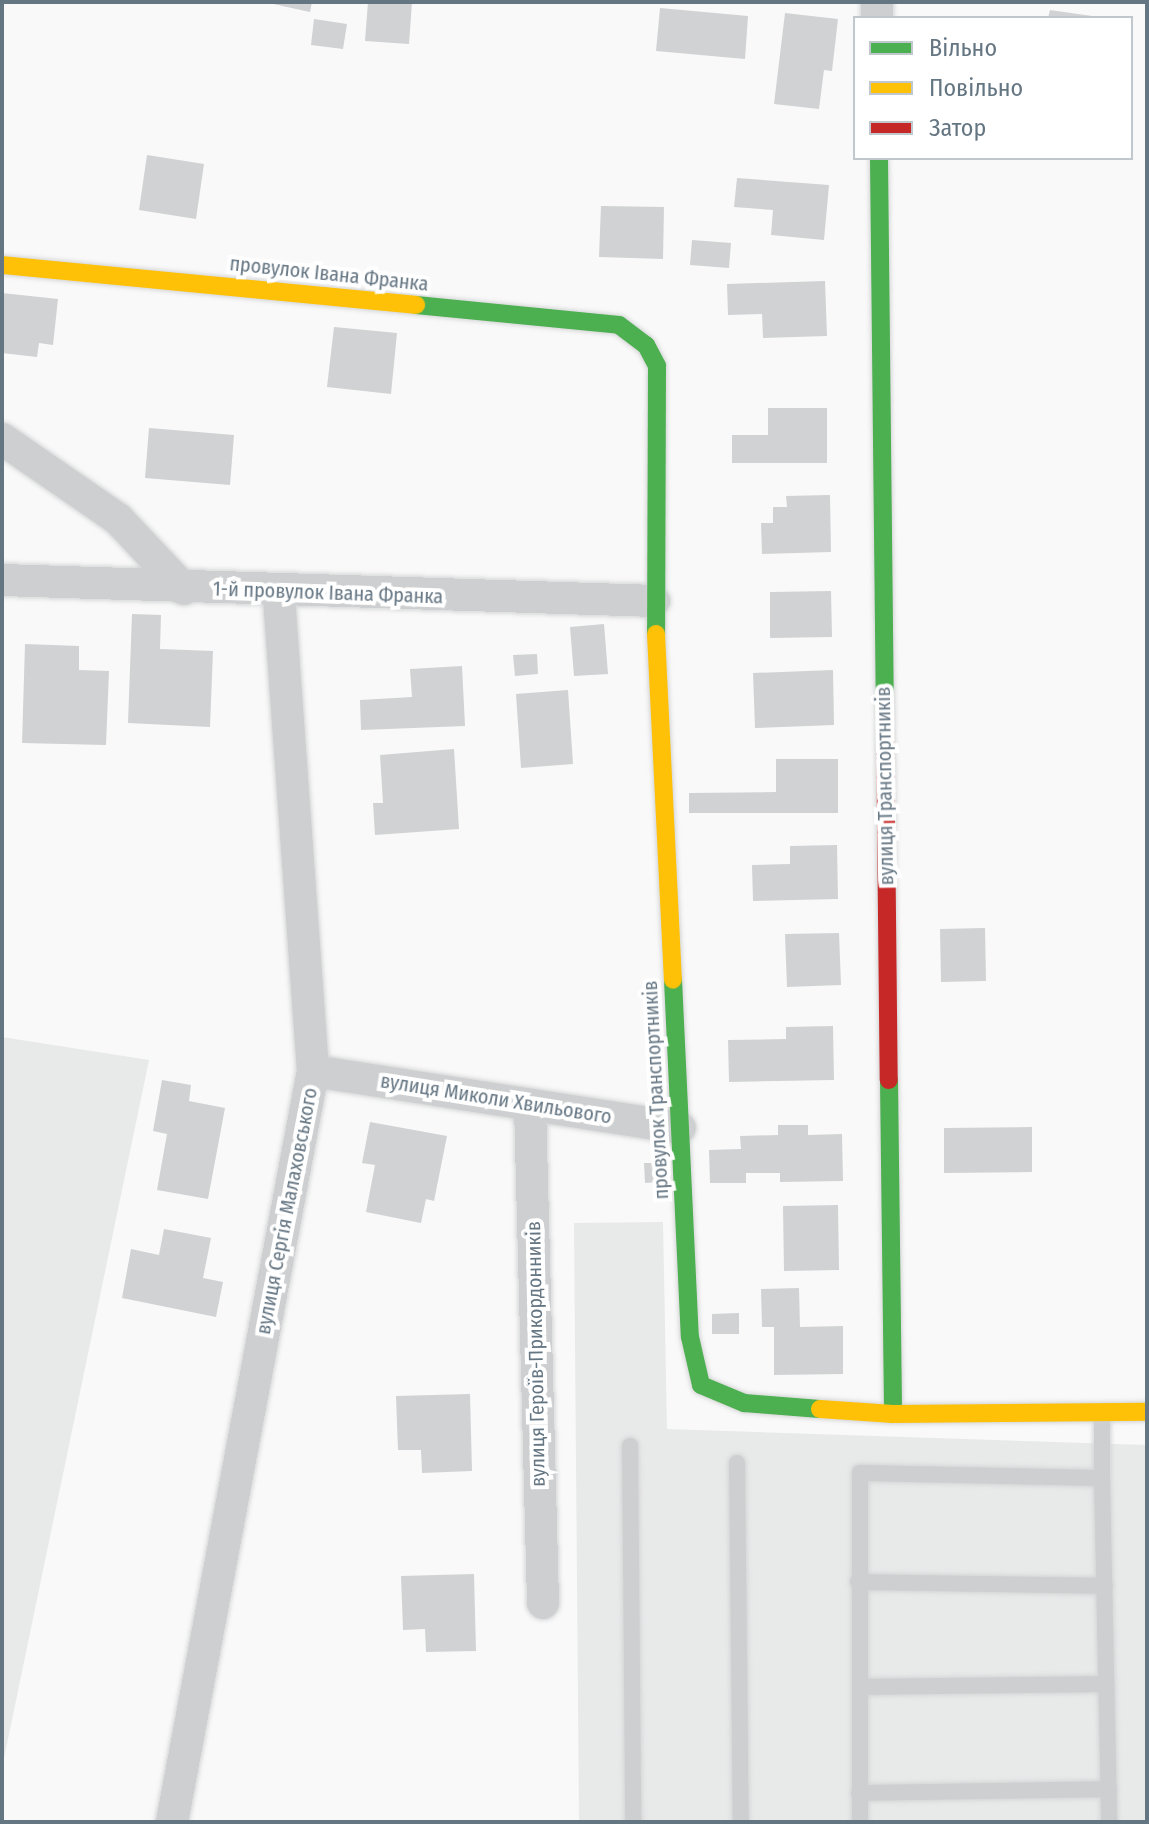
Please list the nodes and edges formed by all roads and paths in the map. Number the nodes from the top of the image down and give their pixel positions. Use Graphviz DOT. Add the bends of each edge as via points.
graph roads {
  1 [pos="879,160"];
  2 [pos="2,265"];
  3 [pos="646,345"];
  4 [pos="2,439"];
  5 [pos="2,580"];
  6 [pos="184,589"];
  7 [pos="279,592"];
  8 [pos="654,601"];
  9 [pos="313,1071"];
  10 [pos="530,1105"];
  11 [pos="680,1128"];
  12 [pos="1102,1412"];
  13 [pos="1147,1412"];
  14 [pos="893,1414"];
  15 [pos="630,1446"];
  16 [pos="737,1463"];
  17 [pos="1102,1478"];
  18 [pos="858,1582"];
  19 [pos="1105,1586"];
  20 [pos="543,1603"];
  21 [pos="1105,1684"];
  22 [pos="860,1687"];
  23 [pos="1109,1789"];
  24 [pos="859,1793"];
  25 [pos="172,1822"];
  26 [pos="633,1822"];
  27 [pos="741,1822"];
  28 [pos="860,1822"];
  29 [pos="1109,1822"];
  1 -- 14 [label="street, вулиця Транспортників"];
  2 -- 3 [label="street, провулок Івана Франка" via="619,325"];
  3 -- 8 [label="street, провулок Транспортників" via="657,366"];
  4 -- 6 [label="street" via="118,519"];
  5 -- 6 [label="street, 1-й провулок Івана Франка"];
  6 -- 7 [label="street, 1-й провулок Івана Франка"];
  7 -- 8 [label="street, 1-й провулок Івана Франка"];
  7 -- 9 [label="street, вулиця Сергія Малаховського"];
  8 -- 11 [label="street, провулок Транспортників"];
  9 -- 10 [label="street, вулиця Миколи Хвильового"];
  9 -- 25 [label="street, вулиця Сергія Малаховського"];
  10 -- 11 [label="street, вулиця Миколи Хвильового"];
  10 -- 20 [label="street, вулиця Героїв-Прикордонників"];
  11 -- 14 [label="street, провулок Транспортників" via="690,1337 701,1385 744,1403"];
  12 -- 13 [label="street, провулок Транспортників"];
  12 -- 14 [label="street, провулок Транспортників"];
  12 -- 17 [label="lane"];
  15 -- 26 [label="lane"];
  16 -- 27 [label="lane"];
  17 -- 18 [label="lane" via="860,1473"];
  17 -- 19 [label="lane"];
  18 -- 19 [label="lane"];
  18 -- 22 [label="lane"];
  19 -- 21 [label="lane"];
  21 -- 22 [label="lane"];
  21 -- 23 [label="lane"];
  22 -- 24 [label="lane"];
  23 -- 24 [label="lane"];
  23 -- 29 [label="lane"];
  24 -- 28 [label="lane"];
}
